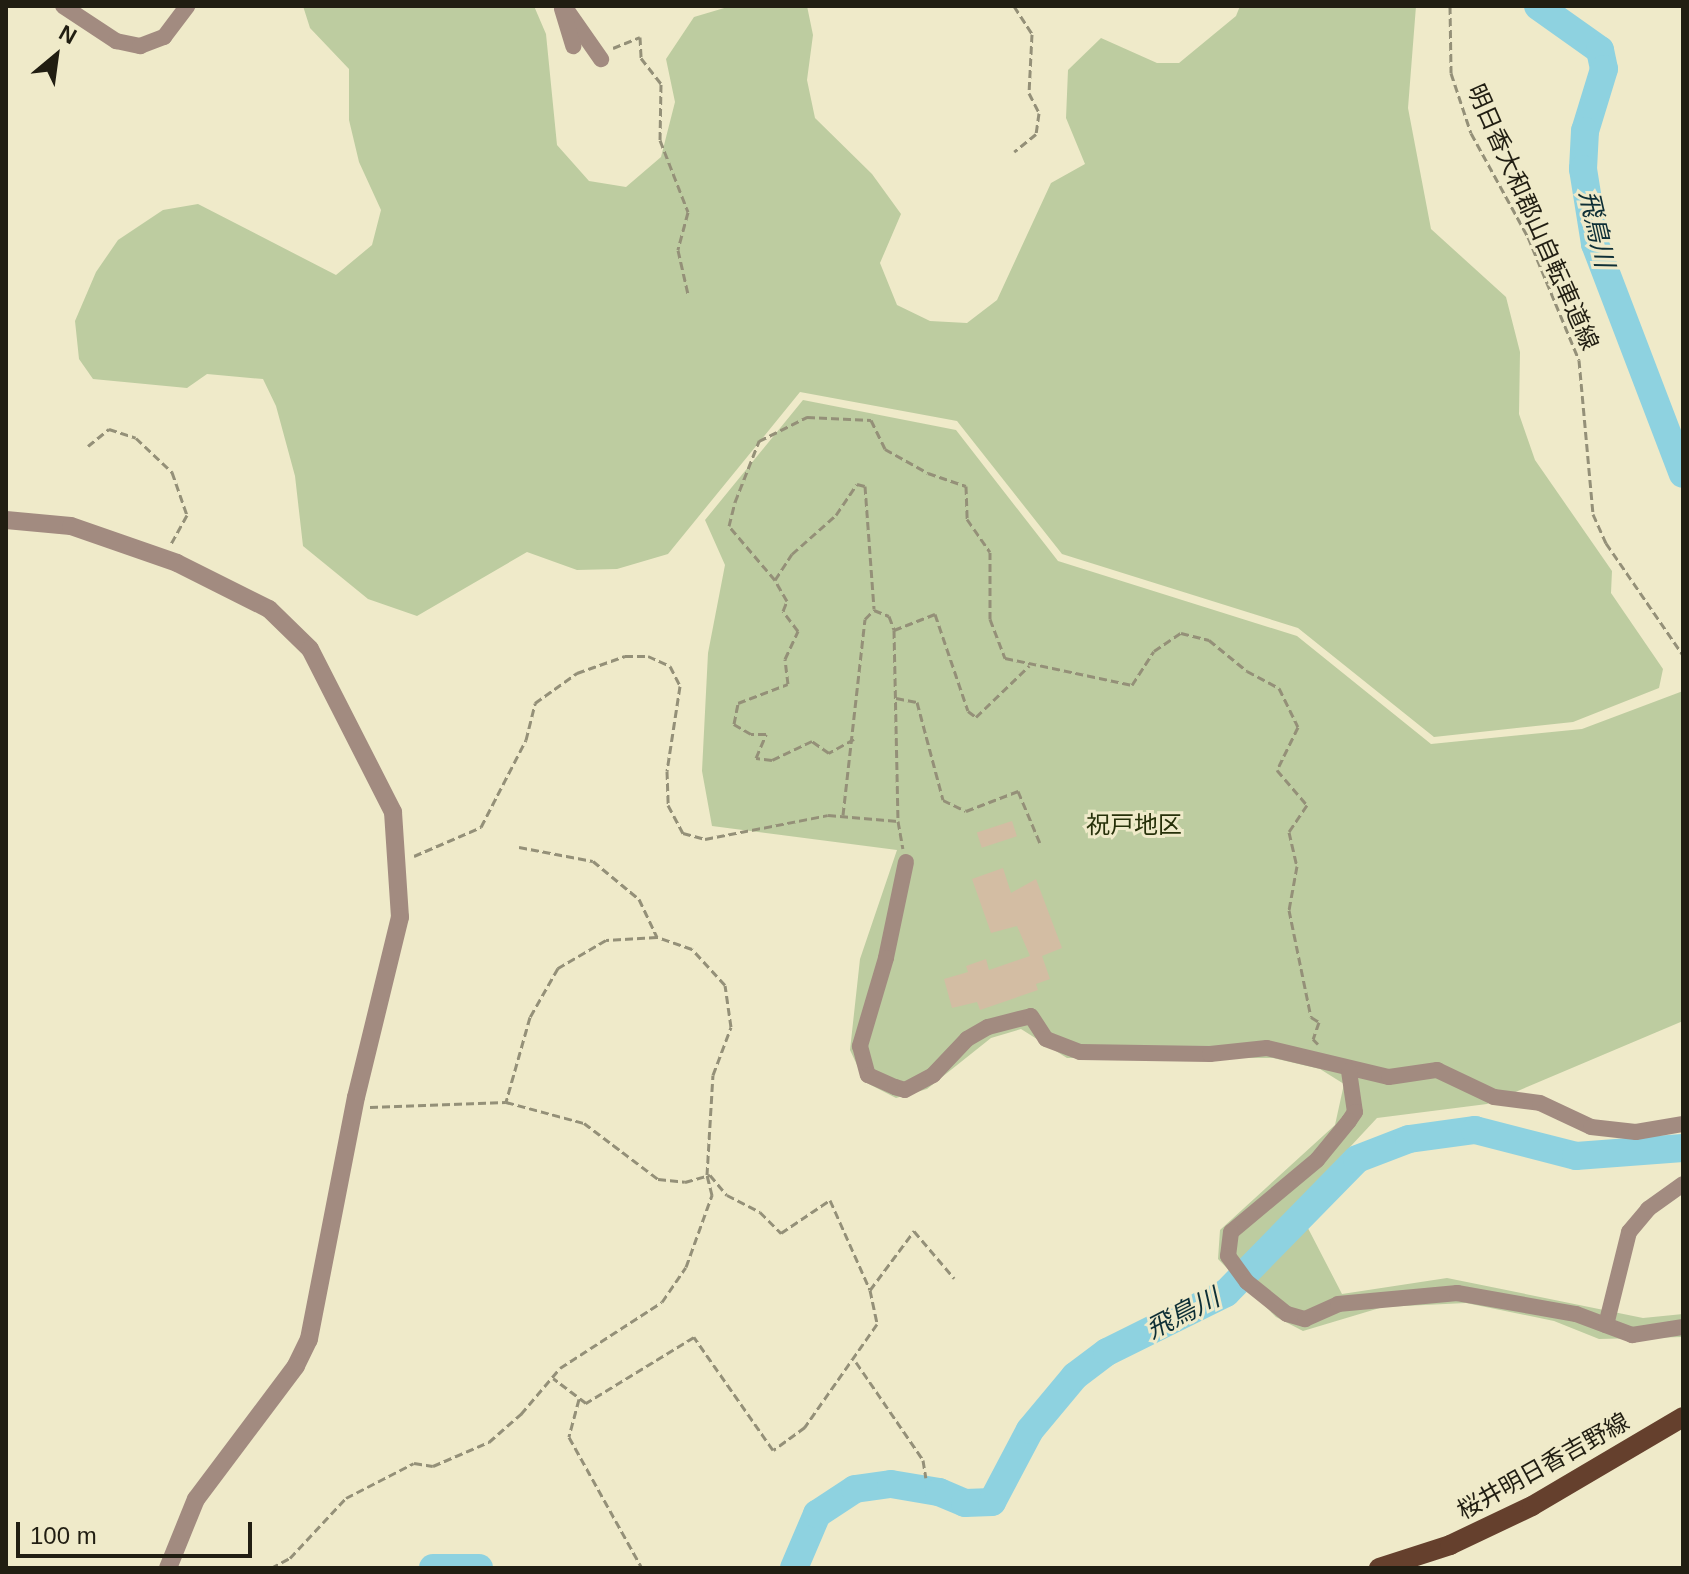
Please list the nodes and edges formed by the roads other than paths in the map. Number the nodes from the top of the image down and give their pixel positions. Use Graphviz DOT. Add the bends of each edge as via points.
graph roads {
  1 [pos="63,6"];
  2 [pos="187,6"];
  3 [pos="562,6"];
  4 [pos="573,46"];
  5 [pos="600,57"];
  6 [pos="6,520"];
  7 [pos="906,862"];
  8 [pos="1342,1067"];
  9 [pos="1683,1124"];
  10 [pos="1683,1184"];
  11 [pos="1606,1325"];
  12 [pos="1683,1327"];
  13 [pos="1683,1417"];
  14 [pos="168,1568"];
  15 [pos="1379,1568"];
  1 -- 2 [label="street" via="116,41 140,46 164,37"];
  3 -- 4 [label="street"];
  3 -- 5 [label="street"];
  6 -- 14 [label="street" via="71,526 164,558 269,609 310,649 393,812 400,917 309,1339 296,1366 196,1499"];
  7 -- 8 [label="street" via="860,1046 868,1075 880,1082 905,1090 933,1075 967,1039 988,1027 1031,1016 1046,1039 1080,1052 1210,1054 1267,1048"];
  8 -- 9 [label="street" via="1389,1077 1437,1070 1494,1097 1540,1103 1591,1127 1636,1132"];
  8 -- 11 [label="street" via="1355,1112 1349,1121 1317,1160 1231,1232 1228,1256 1247,1282 1287,1314 1305,1319 1338,1304 1457,1293 1562,1311"];
  10 -- 11 [label="street" via="1648,1209 1629,1232"];
  11 -- 12 [label="street" via="1632,1335"];
  13 -- 15 [label="main road, 桜井明日香吉野線" via="1532,1506 1450,1545"];
}
